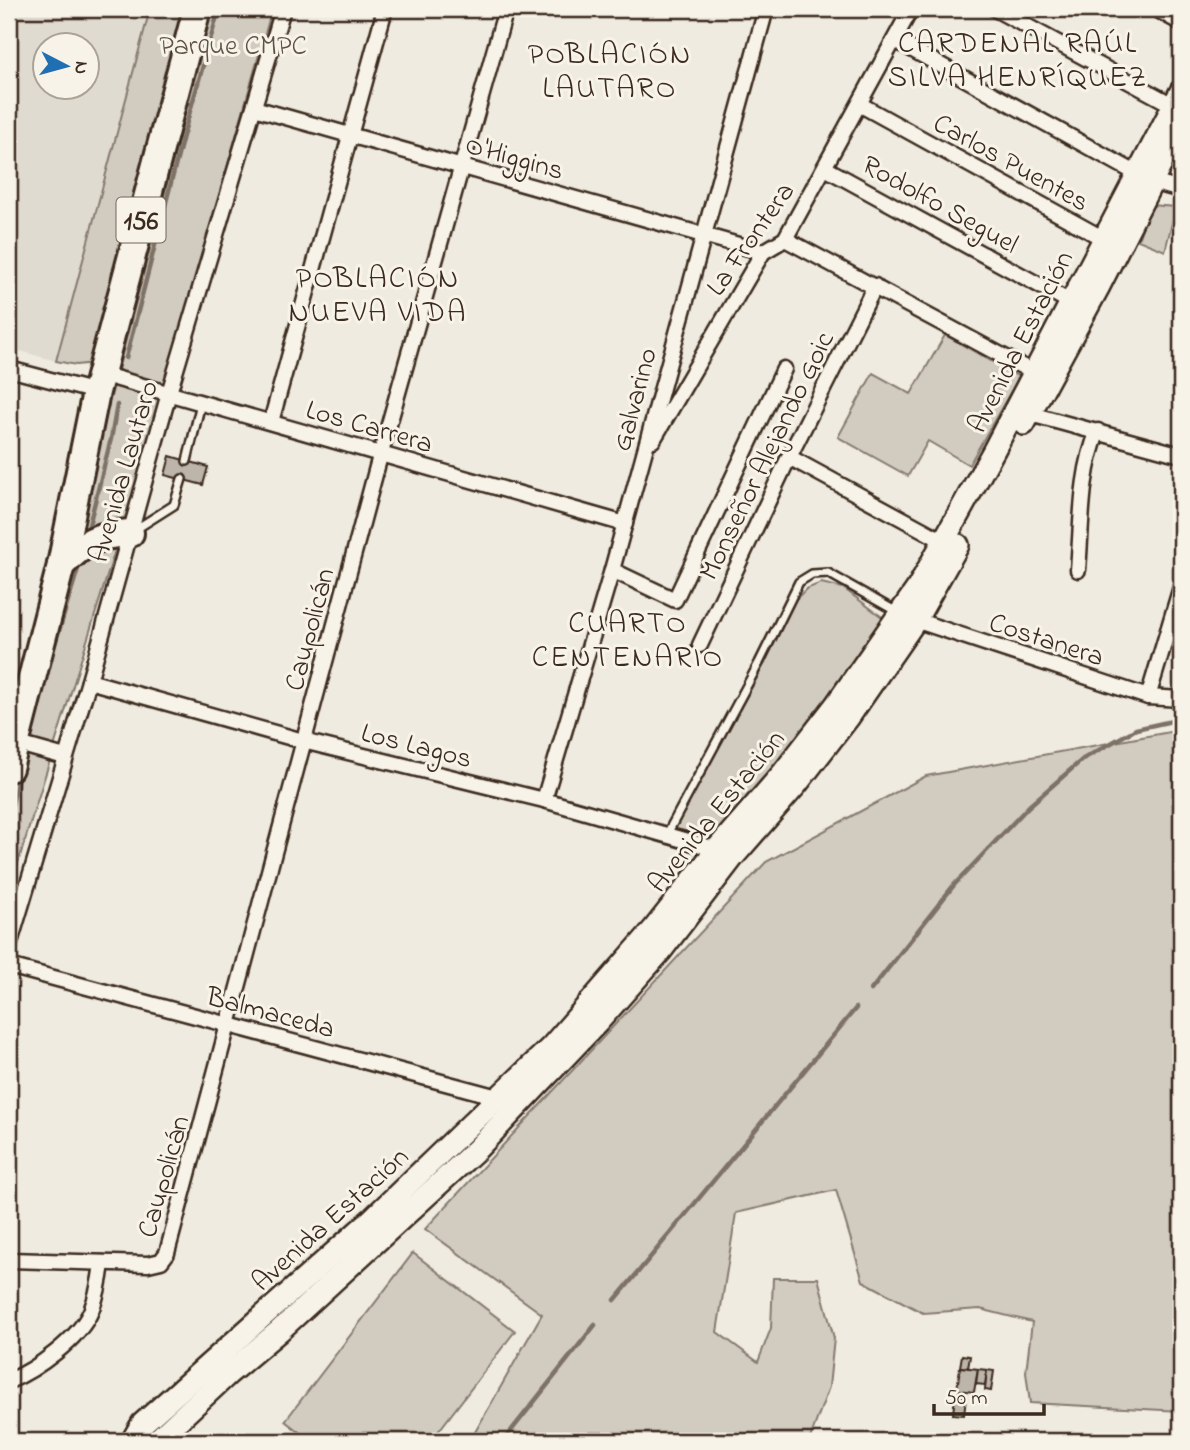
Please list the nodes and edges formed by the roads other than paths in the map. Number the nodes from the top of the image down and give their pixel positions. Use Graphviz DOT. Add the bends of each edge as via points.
graph roads {
  1 [pos="197,9"];
  2 [pos="283,9"];
  3 [pos="385,9"];
  4 [pos="506,9"];
  5 [pos="766,9"];
  6 [pos="911,9"];
  7 [pos="995,9"];
  8 [pos="1156,9"];
  9 [pos="1181,23"];
  10 [pos="895,40"];
  11 [pos="860,104"];
  12 [pos="254,108"];
  13 [pos="1179,108"];
  14 [pos="350,135"];
  15 [pos="463,167"];
  16 [pos="825,168"];
  17 [pos="1145,178"];
  18 [pos="1181,190"];
  19 [pos="703,235"];
  20 [pos="785,239"];
  21 [pos="1104,239"];
  22 [pos="763,252"];
  23 [pos="875,286"];
  24 [pos="1070,302"];
  25 [pos="9,369"];
  26 [pos="784,369"];
  27 [pos="1042,377"];
  28 [pos="98,383"];
  29 [pos="169,393"];
  30 [pos="201,403"];
  31 [pos="1022,412"];
  32 [pos="271,422"];
  33 [pos="86,431"];
  34 [pos="1098,431"];
  35 [pos="381,453"];
  36 [pos="1181,455"];
  37 [pos="643,456"];
  38 [pos="789,457"];
  39 [pos="187,461"];
  40 [pos="182,479"];
  41 [pos="625,524"];
  42 [pos="130,533"];
  43 [pos="950,544"];
  44 [pos="61,565"];
  45 [pos="612,570"];
  46 [pos="1079,570"];
  47 [pos="1181,587"];
  48 [pos="907,617"];
  49 [pos="699,645"];
  50 [pos="89,681"];
  51 [pos="1148,697"];
  52 [pos="1181,699"];
  53 [pos="12,740"];
  54 [pos="303,741"];
  55 [pos="65,757"];
  56 [pos="544,800"];
  57 [pos="667,834"];
  58 [pos="725,853"];
  59 [pos="9,946"];
  60 [pos="9,966"];
  61 [pos="229,1025"];
  62 [pos="510,1101"];
  63 [pos="425,1184"];
  64 [pos="9,1260"];
  65 [pos="102,1263"];
  66 [pos="9,1381"];
  67 [pos="132,1441"];
  68 [pos="156,1441"];
  1 -- 28 [label="highway, 156"];
  2 -- 12 [label="street, Avenida Lautaro"];
  3 -- 14 [label="street"];
  4 -- 15 [label="street, Caupolicán"];
  5 -- 19 [label="street, Galvarino"];
  6 -- 10 [label="street, La Frontera"];
  7 -- 13 [label="street"];
  8 -- 9 [label="street"];
  10 -- 11 [label="street, La Frontera"];
  10 -- 17 [label="street"];
  11 -- 16 [label="street, La Frontera"];
  11 -- 21 [label="street, Carlos Puentes"];
  12 -- 14 [label="street, O'Higgins"];
  12 -- 29 [label="street, Avenida Lautaro"];
  13 -- 17 [label="street, Avenida Estación"];
  14 -- 15 [label="street, O'Higgins"];
  14 -- 32 [label="street"];
  15 -- 19 [label="street, O'Higgins"];
  15 -- 35 [label="street, Caupolicán"];
  16 -- 20 [label="street, La Frontera"];
  16 -- 24 [label="street, Rodolfo Seguel"];
  17 -- 18 [label="street"];
  17 -- 21 [label="street, Avenida Estación"];
  17 -- 27 [label="street, Avenida Estación"];
  19 -- 22 [label="street, O'Higgins"];
  19 -- 37 [label="street, Galvarino"];
  20 -- 22 [label="street, La Frontera"];
  20 -- 23 [label="street"];
  21 -- 24 [label="street, Avenida Estación"];
  22 -- 37 [label="street, La Frontera"];
  23 -- 27 [label="street"];
  23 -- 38 [label="street, Monseñor Alejando Goic"];
  24 -- 27 [label="street, Avenida Estación"];
  25 -- 28 [label="street, Los Carrera"];
  26 -- 45 [label="street" via="675,600"];
  27 -- 31 [label="street, Avenida Estación"];
  28 -- 29 [label="street, Los Carrera"];
  28 -- 33 [label="highway, 156"];
  29 -- 30 [label="street, Los Carrera"];
  29 -- 42 [label="street, Avenida Lautaro"];
  30 -- 32 [label="street, Los Carrera"];
  30 -- 39 [label="lane"];
  31 -- 34 [label="street"];
  31 -- 43 [label="street, Avenida Estación"];
  32 -- 35 [label="street, Los Carrera"];
  33 -- 44 [label="highway, 156"];
  33 -- 53 [label="highway, 156" via="71,465"];
  34 -- 36 [label="street"];
  34 -- 46 [label="street" via="1084,484"];
  35 -- 41 [label="street, Los Carrera"];
  35 -- 54 [label="street, Caupolicán"];
  37 -- 41 [label="street, Galvarino"];
  38 -- 43 [label="street"];
  38 -- 49 [label="street, Monseñor Alejando Goic"];
  40 -- 42 [label="lane" via="174,505"];
  41 -- 45 [label="street, Galvarino"];
  42 -- 44 [label="highway" via="93,539"];
  42 -- 50 [label="street, Avenida Lautaro"];
  43 -- 48 [label="street, Avenida Estación" via="917,589"];
  44 -- 53 [label="highway, 156"];
  45 -- 56 [label="street, Galvarino"];
  47 -- 51 [label="street"];
  48 -- 51 [label="street, Costanera"];
  48 -- 57 [label="lane" via="828,573 812,574 799,582"];
  48 -- 58 [label="street, Avenida Estación"];
  50 -- 54 [label="street, Los Lagos"];
  50 -- 55 [label="street, Avenida Lautaro"];
  51 -- 52 [label="street, Costanera"];
  53 -- 55 [label="street"];
  54 -- 56 [label="street, Los Lagos"];
  54 -- 61 [label="street, Caupolicán"];
  55 -- 59 [label="street, Avenida Lautaro"];
  56 -- 57 [label="street, Los Lagos"];
  57 -- 58 [label="street, Los Lagos"];
  58 -- 62 [label="street, Avenida Estación" via="552,1046"];
  60 -- 61 [label="street, Balmaceda"];
  61 -- 62 [label="street, Balmaceda"];
  61 -- 65 [label="street, Caupolicán" via="167,1253 161,1261 148,1264"];
  62 -- 63 [label="street, Avenida Estación"];
  63 -- 67 [label="street, Avenida Estación" via="142,1424"];
  63 -- 68 [label="street, Avenida Estación" via="279,1331"];
  64 -- 65 [label="street"];
  65 -- 66 [label="street" via="90,1314 71,1339"];
}
